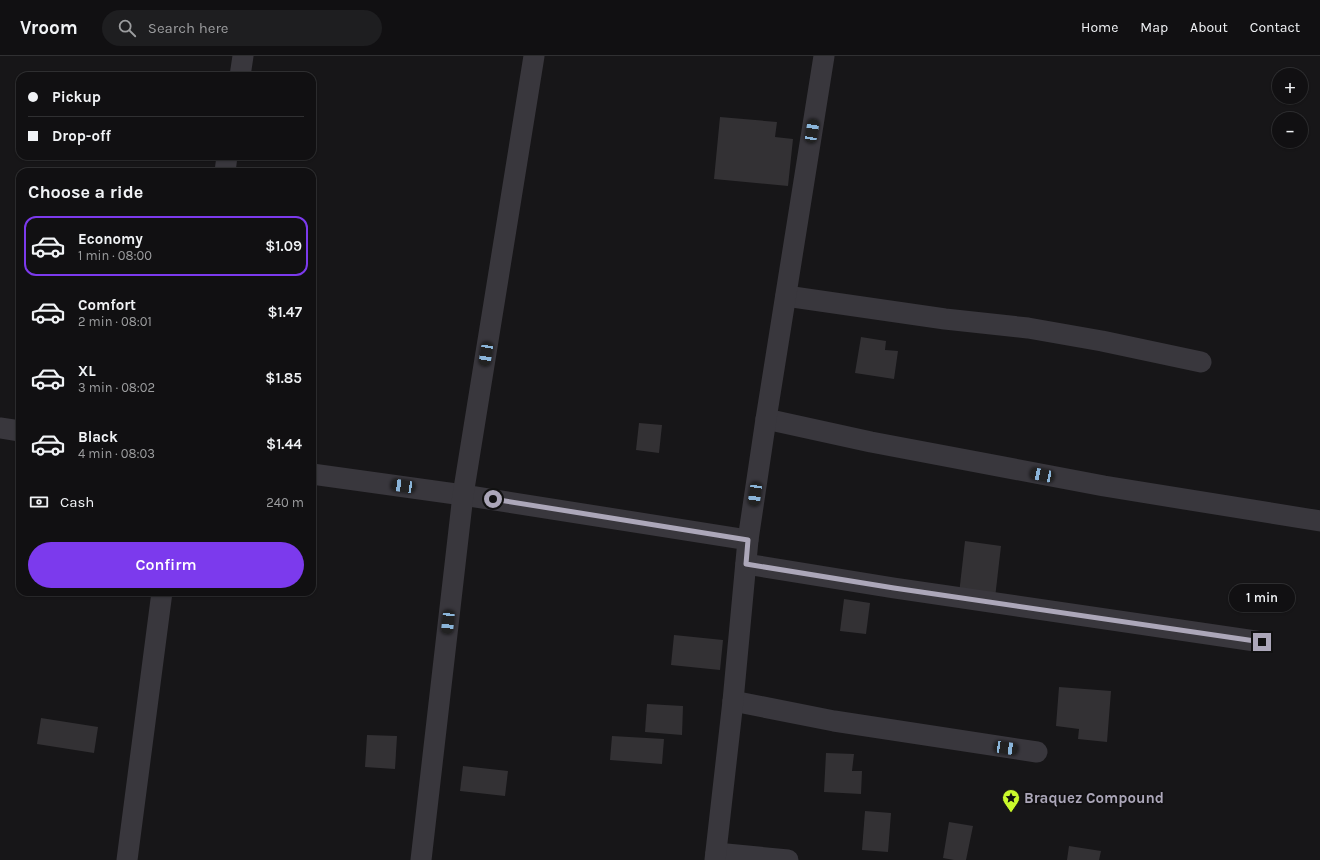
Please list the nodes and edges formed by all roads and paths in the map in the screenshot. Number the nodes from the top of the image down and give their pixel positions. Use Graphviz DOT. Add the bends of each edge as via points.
graph roads {
  1 [pos="243,56"];
  2 [pos="534,56"];
  3 [pos="824,56"];
  4 [pos="241,72"];
  5 [pos="786,296"];
  6 [pos="1201,362"];
  7 [pos="766,419"];
  8 [pos="0,428"];
  9 [pos="16,430"];
  10 [pos="316,475"];
  11 [pos="463,495"];
  12 [pos="1320,521"];
  13 [pos="748,540"];
  14 [pos="746,564"];
  15 [pos="161,596"];
  16 [pos="1262,642"];
  17 [pos="733,701"];
  18 [pos="1036,752"];
  19 [pos="716,856"];
  20 [pos="127,860"];
  21 [pos="421,860"];
  22 [pos="788,860"];
  1 -- 4 [label="street"];
  2 -- 11 [label="street"];
  3 -- 5 [label="street"];
  5 -- 6 [label="street" via="1028,328"];
  5 -- 7 [label="street"];
  7 -- 12 [label="street" via="871,442 1104,486"];
  7 -- 13 [label="street"];
  8 -- 9 [label="street"];
  10 -- 11 [label="street"];
  11 -- 13 [label="street"];
  11 -- 21 [label="street"];
  13 -- 14 [label="street"];
  14 -- 16 [label="street"];
  14 -- 17 [label="street"];
  15 -- 20 [label="street"];
  17 -- 18 [label="street" via="834,722"];
  17 -- 19 [label="street"];
  19 -- 22 [label="street"];
}
